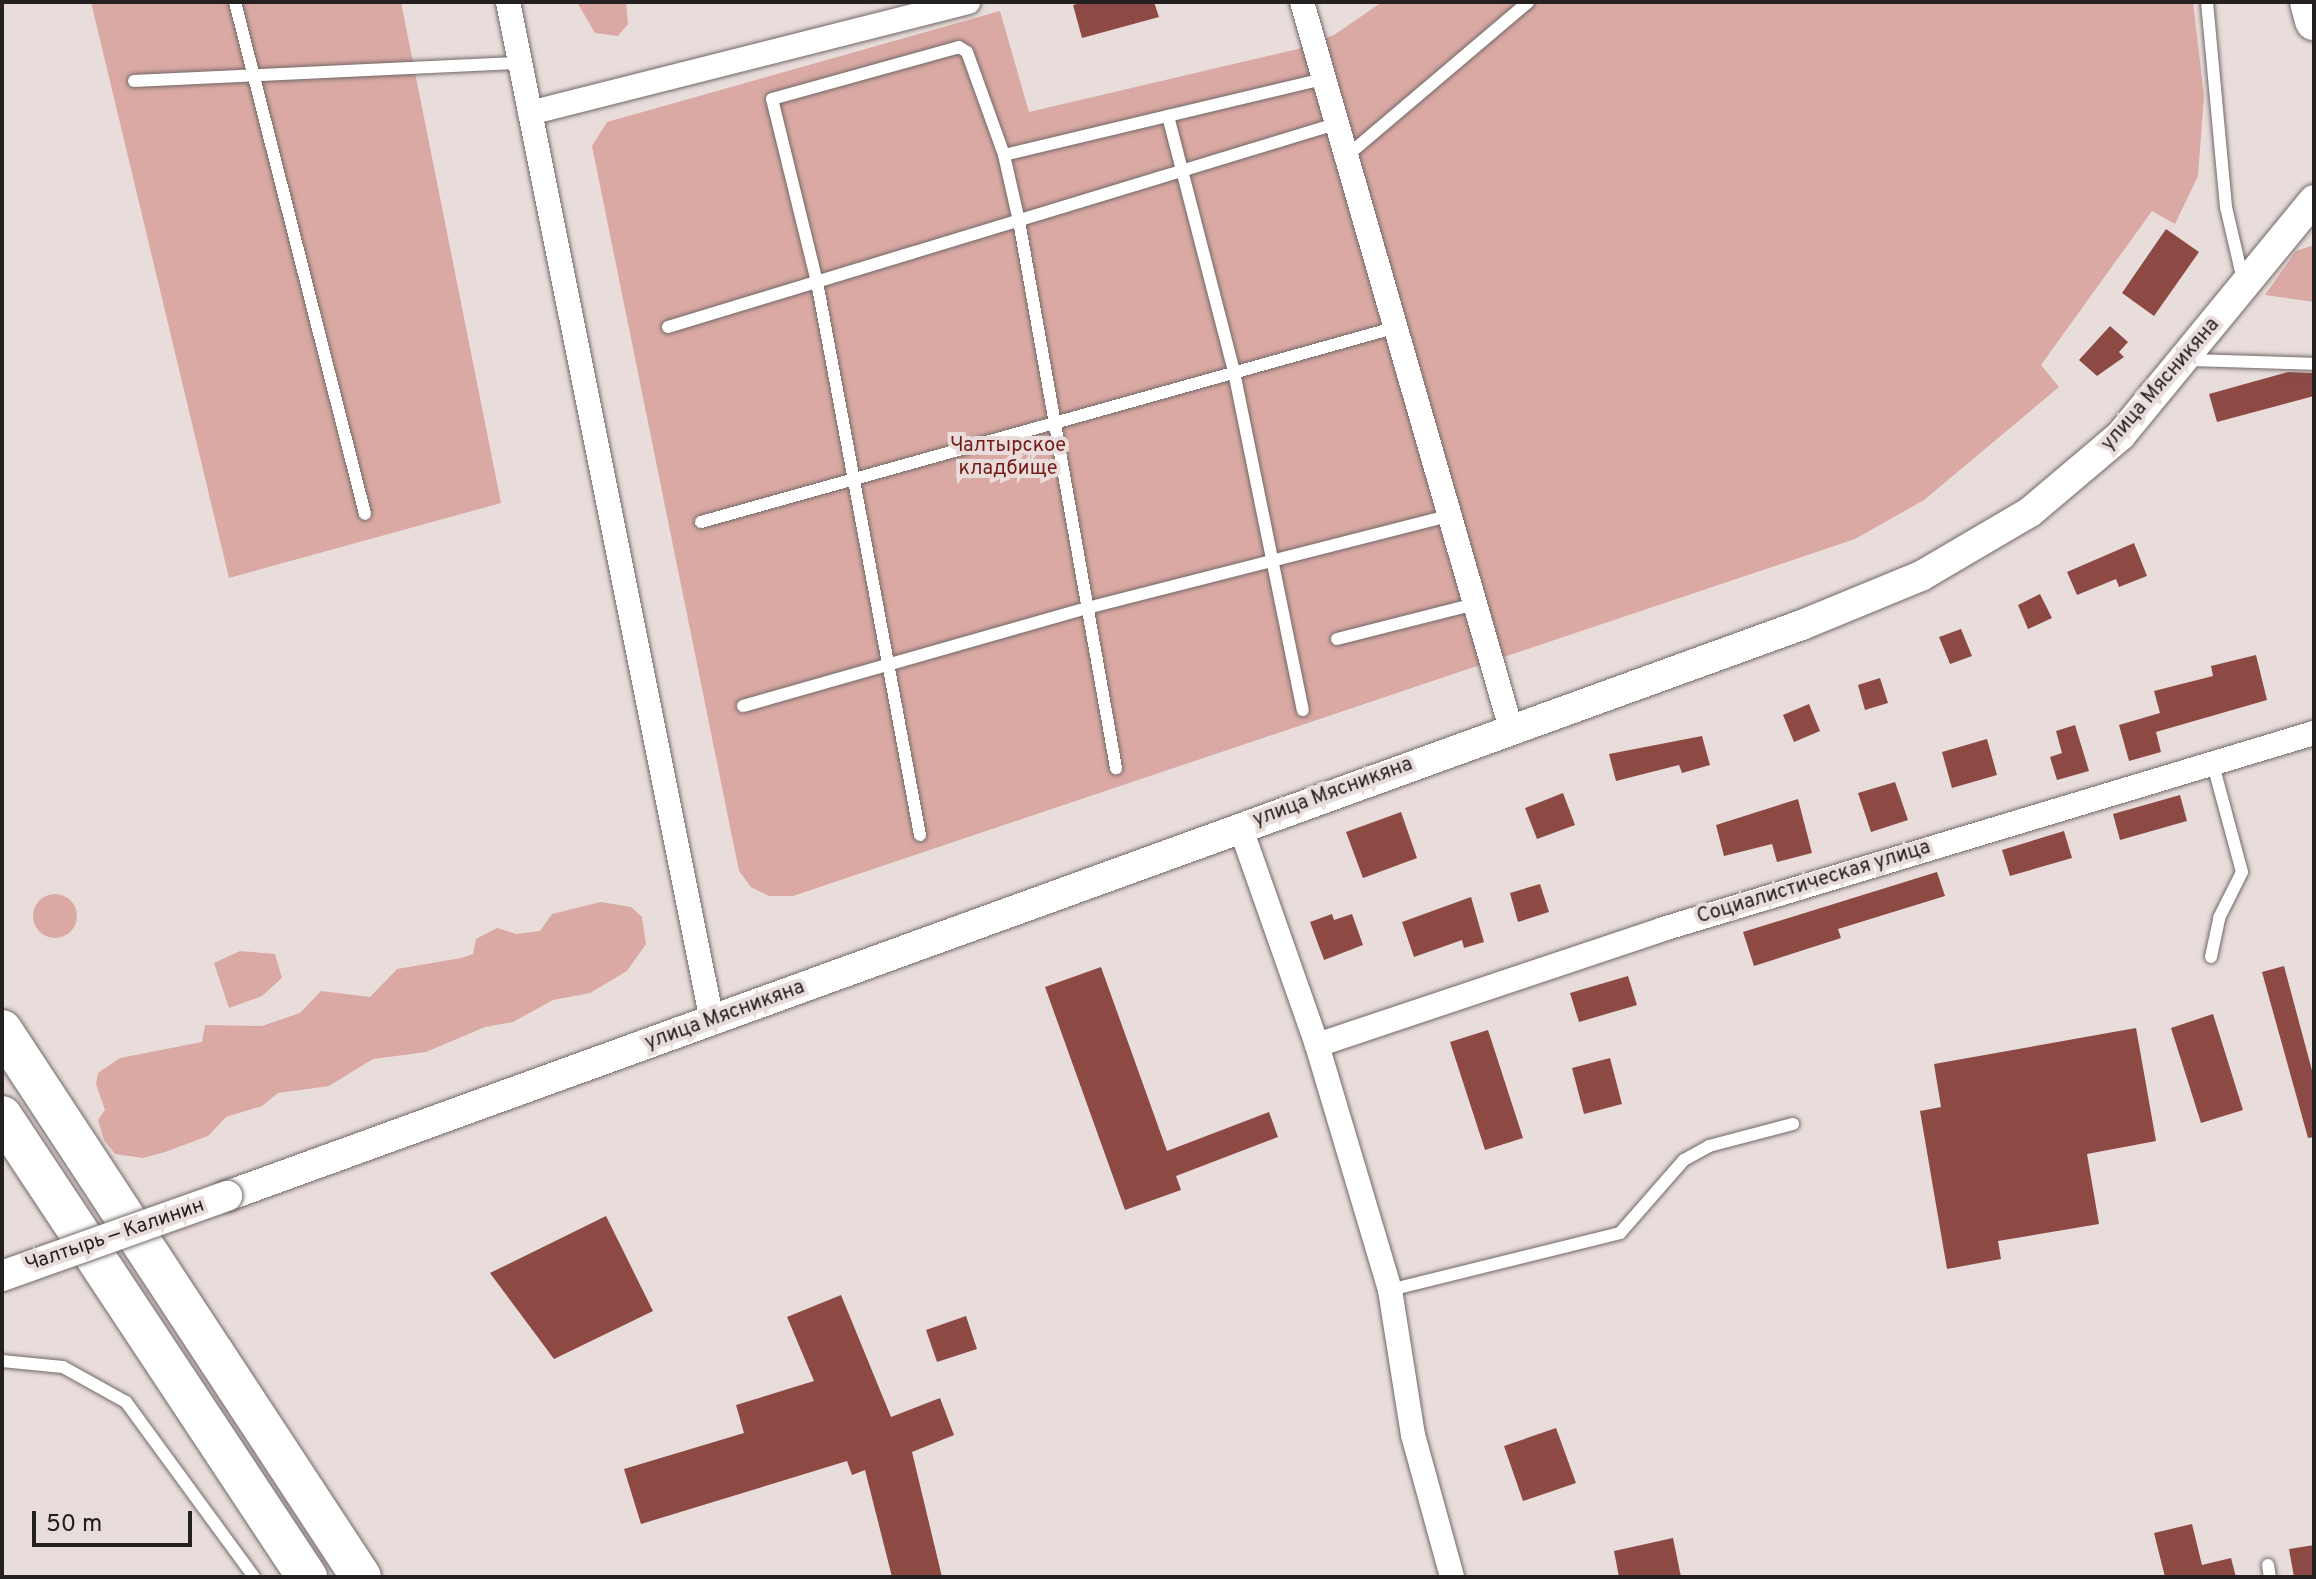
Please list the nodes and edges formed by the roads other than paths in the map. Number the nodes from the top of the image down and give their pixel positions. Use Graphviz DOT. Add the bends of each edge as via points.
graph roads {
  1 [pos="235,2"];
  2 [pos="508,2"];
  3 [pos="968,2"];
  4 [pos="1302,2"];
  5 [pos="1528,2"];
  6 [pos="2207,2"];
  7 [pos="2309,2"];
  8 [pos="2314,21"];
  9 [pos="521,63"];
  10 [pos="252,74"];
  11 [pos="1324,79"];
  12 [pos="134,81"];
  13 [pos="530,113"];
  14 [pos="1168,116"];
  15 [pos="1339,123"];
  16 [pos="1349,154"];
  17 [pos="1004,155"];
  18 [pos="1181,169"];
  19 [pos="2314,200"];
  20 [pos="1019,221"];
  21 [pos="817,282"];
  22 [pos="2245,285"];
  23 [pos="668,327"];
  24 [pos="1397,327"];
  25 [pos="2189,360"];
  26 [pos="2314,364"];
  27 [pos="1234,372"];
  28 [pos="1056,423"];
  29 [pos="855,479"];
  30 [pos="365,514"];
  31 [pos="1445,517"];
  32 [pos="701,522"];
  33 [pos="1277,560"];
  34 [pos="1471,605"];
  35 [pos="1087,608"];
  36 [pos="1337,639"];
  37 [pos="887,667"];
  38 [pos="743,706"];
  39 [pos="1303,710"];
  40 [pos="1511,729"];
  41 [pos="2314,733"];
  42 [pos="2212,761"];
  43 [pos="1116,768"];
  44 [pos="1240,826"];
  45 [pos="920,835"];
  46 [pos="2211,957"];
  47 [pos="712,1021"];
  48 [pos="2,1030"];
  49 [pos="1317,1045"];
  50 [pos="2,1116"];
  51 [pos="1793,1124"];
  52 [pos="227,1196"];
  53 [pos="2,1276"];
  54 [pos="1390,1290"];
  55 [pos="2,1361"];
  56 [pos="254,1577"];
  57 [pos="307,1577"];
  58 [pos="361,1577"];
  59 [pos="1452,1577"];
  1 -- 10 [label="lane"];
  2 -- 9 [label="street"];
  3 -- 13 [label="street"];
  4 -- 11 [label="street"];
  5 -- 16 [label="lane"];
  6 -- 22 [label="lane" via="2226,207"];
  7 -- 8 [label="main road"];
  9 -- 10 [label="lane"];
  9 -- 13 [label="street"];
  10 -- 12 [label="lane"];
  10 -- 30 [label="lane"];
  11 -- 14 [label="lane"];
  11 -- 15 [label="street"];
  13 -- 47 [label="street"];
  14 -- 17 [label="lane"];
  14 -- 18 [label="lane"];
  15 -- 16 [label="street"];
  15 -- 18 [label="lane"];
  16 -- 24 [label="street"];
  17 -- 20 [label="lane"];
  17 -- 21 [label="lane" via="959,47 772,99"];
  18 -- 20 [label="lane"];
  18 -- 27 [label="lane"];
  19 -- 22 [label="street, улица Мясникяна"];
  20 -- 21 [label="lane"];
  20 -- 28 [label="lane"];
  21 -- 23 [label="lane"];
  21 -- 29 [label="lane"];
  22 -- 25 [label="street, улица Мясникяна"];
  24 -- 27 [label="lane"];
  24 -- 31 [label="street"];
  25 -- 26 [label="lane"];
  25 -- 40 [label="street, улица Мясникяна" via="2077,476 1977,546 1846,608"];
  27 -- 28 [label="lane"];
  27 -- 33 [label="lane"];
  28 -- 29 [label="lane"];
  28 -- 35 [label="lane"];
  29 -- 32 [label="lane"];
  29 -- 37 [label="lane"];
  31 -- 33 [label="lane"];
  31 -- 34 [label="street"];
  33 -- 35 [label="lane"];
  33 -- 39 [label="lane"];
  34 -- 36 [label="lane"];
  34 -- 40 [label="street"];
  35 -- 37 [label="lane"];
  35 -- 43 [label="lane"];
  37 -- 38 [label="lane"];
  37 -- 45 [label="lane"];
  40 -- 44 [label="street, улица Мясникяна"];
  41 -- 42 [label="street, Социалистическая улица"];
  42 -- 46 [label="lane" via="2242,872 2219,918"];
  42 -- 49 [label="street, Социалистическая улица" via="1663,929"];
  44 -- 47 [label="street, улица Мясникяна"];
  44 -- 49 [label="street"];
  47 -- 52 [label="street, улица Мясникяна"];
  48 -- 58 [label="highway"];
  49 -- 54 [label="street"];
  50 -- 57 [label="highway"];
  51 -- 54 [label="lane" via="1709,1146 1684,1160 1620,1233"];
  52 -- 53 [label="street, Чалтырь — Калинин, bridge"];
  54 -- 59 [label="street" via="1413,1435"];
  55 -- 56 [label="lane" via="63,1367 126,1402 168,1452"];
}
